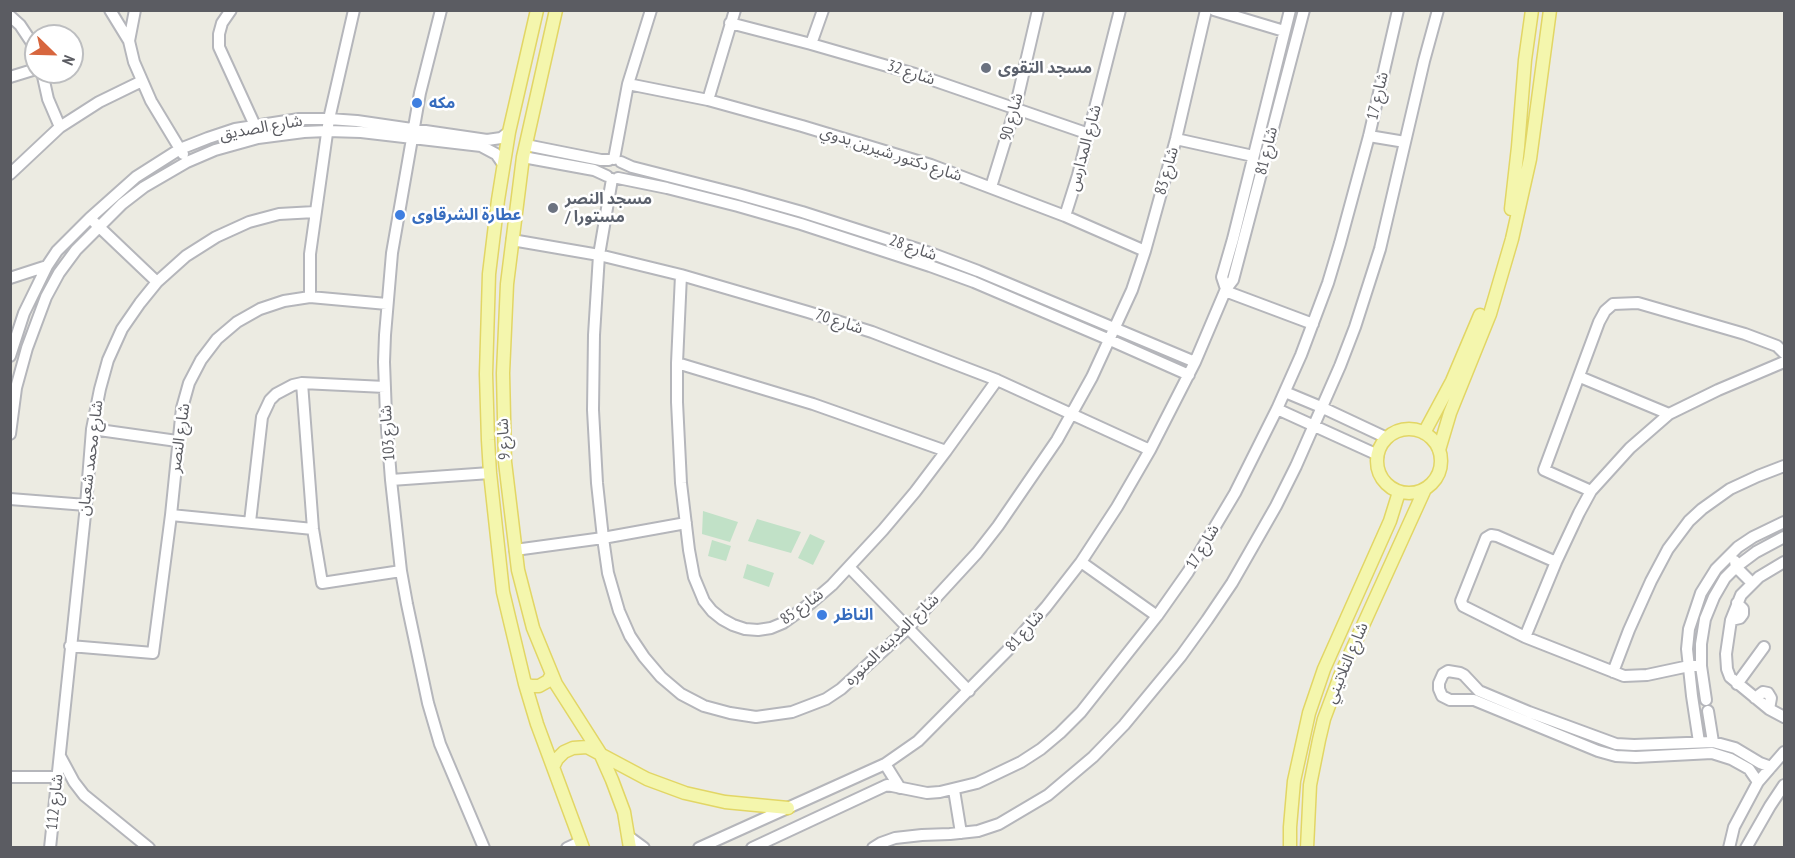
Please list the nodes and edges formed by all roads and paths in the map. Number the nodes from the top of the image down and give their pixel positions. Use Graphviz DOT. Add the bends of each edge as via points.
graph roads {
  1 [pos="110,10"];
  2 [pos="135,10"];
  3 [pos="231,10"];
  4 [pos="354,10"];
  5 [pos="441,10"];
  6 [pos="537,10"];
  7 [pos="556,10"];
  8 [pos="651,10"];
  9 [pos="735,10"];
  10 [pos="823,10"];
  11 [pos="1038,10"];
  12 [pos="1120,10"];
  13 [pos="1206,10"];
  14 [pos="1214,10"];
  15 [pos="1290,10"];
  16 [pos="1304,10"];
  17 [pos="1398,10"];
  18 [pos="1438,10"];
  19 [pos="1532,10"];
  20 [pos="1550,10"];
  21 [pos="10,16"];
  22 [pos="730,24"];
  23 [pos="1284,31"];
  24 [pos="24,32"];
  25 [pos="129,41"];
  26 [pos="811,44"];
  27 [pos="142,81"];
  28 [pos="45,84"];
  29 [pos="628,84"];
  30 [pos="708,100"];
  31 [pos="1267,101"];
  32 [pos="1279,104"];
  33 [pos="1015,109"];
  34 [pos="329,119"];
  35 [pos="256,126"];
  36 [pos="60,127"];
  37 [pos="327,131"];
  38 [pos="509,132"];
  39 [pos="413,134"];
  40 [pos="1089,134"];
  41 [pos="1369,136"];
  42 [pos="258,138"];
  43 [pos="1176,139"];
  44 [pos="1405,142"];
  45 [pos="180,149"];
  46 [pos="524,151"];
  47 [pos="1253,156"];
  48 [pos="615,160"];
  49 [pos="187,162"];
  50 [pos="503,164"];
  51 [pos="10,174"];
  52 [pos="612,178"];
  53 [pos="991,187"];
  54 [pos="315,212"];
  55 [pos="1065,216"];
  56 [pos="94,222"];
  57 [pos="512,240"];
  58 [pos="1145,251"];
  59 [pos="600,255"];
  60 [pos="47,266"];
  61 [pos="978,271"];
  62 [pos="681,275"];
  63 [pos="10,278"];
  64 [pos="157,282"];
  65 [pos="974,282"];
  66 [pos="1225,290"];
  67 [pos="310,297"];
  68 [pos="387,304"];
  69 [pos="1313,324"];
  70 [pos="1115,328"];
  71 [pos="1110,340"];
  72 [pos="1785,353"];
  73 [pos="10,356"];
  74 [pos="1195,362"];
  75 [pos="1785,362"];
  76 [pos="677,363"];
  77 [pos="1189,375"];
  78 [pos="1580,377"];
  79 [pos="997,380"];
  80 [pos="302,384"];
  81 [pos="385,387"];
  82 [pos="1285,392"];
  83 [pos="1321,407"];
  84 [pos="1277,409"];
  85 [pos="1072,413"];
  86 [pos="1669,414"];
  87 [pos="1314,425"];
  88 [pos="92,429"];
  89 [pos="1424,433"];
  90 [pos="10,434"];
  91 [pos="1387,438"];
  92 [pos="177,441"];
  93 [pos="1150,450"];
  94 [pos="1439,450"];
  95 [pos="946,452"];
  96 [pos="1378,454"];
  97 [pos="1785,466"];
  98 [pos="490,473"];
  99 [pos="391,480"];
  100 [pos="1425,489"];
  101 [pos="1591,491"];
  102 [pos="1399,492"];
  103 [pos="10,499"];
  104 [pos="86,505"];
  105 [pos="171,515"];
  106 [pos="250,522"];
  107 [pos="1785,522"];
  108 [pos="686,523"];
  109 [pos="313,529"];
  110 [pos="1753,537"];
  111 [pos="1785,537"];
  112 [pos="603,538"];
  113 [pos="515,550"];
  114 [pos="1750,556"];
  115 [pos="1081,562"];
  116 [pos="1556,562"];
  117 [pos="1785,562"];
  118 [pos="1738,565"];
  119 [pos="849,567"];
  120 [pos="401,571"];
  121 [pos="1756,580"];
  122 [pos="1157,616"];
  123 [pos="908,628"];
  124 [pos="1526,638"];
  125 [pos="70,646"];
  126 [pos="1764,647"];
  127 [pos="1689,666"];
  128 [pos="1701,666"];
  129 [pos="1613,672"];
  130 [pos="552,674"];
  131 [pos="525,684"];
  132 [pos="1737,684"];
  133 [pos="969,691"];
  134 [pos="1785,717"];
  135 [pos="1699,742"];
  136 [pos="1713,742"];
  137 [pos="1735,748"];
  138 [pos="1785,752"];
  139 [pos="600,753"];
  140 [pos="60,756"];
  141 [pos="1731,759"];
  142 [pos="885,764"];
  143 [pos="1771,767"];
  144 [pos="553,768"];
  145 [pos="10,777"];
  146 [pos="57,777"];
  147 [pos="1758,782"];
  148 [pos="1785,785"];
  149 [pos="900,788"];
  150 [pos="954,790"];
  151 [pos="788,808"];
  152 [pos="752,824"];
  153 [pos="961,833"];
  154 [pos="630,842"];
  155 [pos="582,845"];
  156 [pos="756,845"];
  157 [pos="50,848"];
  158 [pos="149,848"];
  159 [pos="484,848"];
  160 [pos="567,848"];
  161 [pos="645,848"];
  162 [pos="699,848"];
  163 [pos="873,848"];
  164 [pos="1290,848"];
  165 [pos="1307,848"];
  166 [pos="1729,848"];
  167 [pos="1746,848"];
  1 -- 25 [label="street"];
  2 -- 25 [label="street"];
  3 -- 35 [label="street" via="222,23 219,48"];
  4 -- 34 [label="street"];
  5 -- 39 [label="street, شارع 103"];
  6 -- 38 [label="main road, شارع 9"];
  7 -- 46 [label="main road, شارع 9"];
  8 -- 29 [label="street"];
  9 -- 22 [label="street"];
  10 -- 26 [label="street"];
  11 -- 33 [label="street, شارع 90"];
  12 -- 40 [label="street, شارع المدارس"];
  13 -- 43 [label="street, شارع 83"];
  14 -- 23 [label="street"];
  15 -- 23 [label="street, شارع 81"];
  16 -- 32 [label="street, شارع 81"];
  17 -- 41 [label="street, شارع 17"];
  18 -- 44 [label="street"];
  19 -- 89 [label="main road" via="1511,206 1500,257 1464,355"];
  20 -- 94 [label="main road" via="1530,159 1512,239 1490,314"];
  21 -- 24 [label="street"];
  22 -- 26 [label="street, شارع 32"];
  22 -- 30 [label="street"];
  23 -- 31 [label="street, شارع 81"];
  25 -- 27 [label="street"];
  26 -- 33 [label="street, شارع 32"];
  27 -- 36 [label="street"];
  27 -- 45 [label="street"];
  28 -- 36 [label="street"];
  29 -- 30 [label="street, شارع دكتور شيرين بدوي"];
  29 -- 48 [label="street"];
  30 -- 53 [label="street, شارع دكتور شيرين بدوي" via="931,165"];
  31 -- 32 [label="street"];
  31 -- 47 [label="street, شارع 81"];
  32 -- 66 [label="street, شارع 81" via="1233,280"];
  33 -- 40 [label="street, شارع 32"];
  33 -- 53 [label="street, شارع 90"];
  34 -- 35 [label="street, شارع الصديق"];
  34 -- 37 [label="street"];
  34 -- 39 [label="street, شارع الصديق"];
  35 -- 42 [label="street"];
  35 -- 45 [label="street, شارع الصديق" via="235,129"];
  36 -- 51 [label="street"];
  37 -- 39 [label="street, شارع الصديق"];
  37 -- 42 [label="street, شارع الصديق"];
  37 -- 54 [label="street"];
  38 -- 39 [label="street, شارع الصديق" via="492,140"];
  38 -- 50 [label="main road, شارع 9"];
  39 -- 50 [label="street, شارع الصديق" via="481,146 496,154"];
  39 -- 68 [label="street, شارع 103"];
  40 -- 55 [label="street, شارع المدارس"];
  41 -- 44 [label="street"];
  41 -- 69 [label="street, شارع 17"];
  42 -- 49 [label="street, شارع الصديق"];
  43 -- 47 [label="street"];
  43 -- 58 [label="street, شارع 83"];
  44 -- 83 [label="street" via="1368,288"];
  45 -- 49 [label="street"];
  45 -- 56 [label="street, شارع الصديق" via="136,177"];
  46 -- 48 [label="street, شارع 28"];
  46 -- 52 [label="street, شارع 28"];
  46 -- 57 [label="main road, شارع 9"];
  47 -- 66 [label="street, شارع 81" via="1222,278"];
  48 -- 52 [label="street" via="604,167"];
  48 -- 52 [label="street" via="624,170 622,175"];
  48 -- 61 [label="street, شارع 28" via="802,212"];
  49 -- 56 [label="street, شارع الصديق"];
  50 -- 98 [label="main road, شارع 9" via="487,307"];
  52 -- 59 [label="street, شارع المدينه المنوره"];
  52 -- 65 [label="street, شارع 28" via="667,188 801,224"];
  53 -- 55 [label="street, شارع دكتور شيرين بدوي"];
  54 -- 64 [label="street, شارع محمد شعبان" via="279,214 249,222 186,256"];
  54 -- 67 [label="street"];
  55 -- 58 [label="street, شارع دكتور شيرين بدوي"];
  56 -- 60 [label="street, شارع الصديق" via="67,240"];
  56 -- 64 [label="street"];
  56 -- 90 [label="street, شارع الصديق" via="67,260 35,322 20,372"];
  57 -- 59 [label="street, شارع 70"];
  57 -- 113 [label="main road, شارع 9" via="504,329 503,407"];
  58 -- 70 [label="street, شارع 83"];
  59 -- 62 [label="street, شارع 70"];
  59 -- 112 [label="street, شارع المدينه المنوره" via="593,410"];
  60 -- 63 [label="street"];
  60 -- 73 [label="street, شارع الصديق" via="24,313"];
  61 -- 65 [label="street"];
  61 -- 70 [label="street, شارع 28"];
  62 -- 76 [label="street, شارع 85"];
  62 -- 79 [label="street, شارع 70" via="872,332"];
  64 -- 88 [label="street, شارع محمد شعبان" via="112,349"];
  65 -- 71 [label="street, شارع 28"];
  66 -- 69 [label="street"];
  66 -- 74 [label="street, شارع 81"];
  67 -- 68 [label="street, شارع النصر"];
  67 -- 92 [label="street, شارع النصر" via="260,309 218,339 189,383"];
  68 -- 81 [label="street, شارع 103"];
  69 -- 82 [label="street, شارع 17"];
  70 -- 71 [label="street, شارع المدينه المنوره"];
  70 -- 74 [label="street, شارع 28"];
  71 -- 77 [label="street, شارع 28"];
  71 -- 85 [label="street, شارع المدينه المنوره"];
  72 -- 78 [label="street" via="1745,334 1626,302 1613,304 1605,311"];
  74 -- 77 [label="street, شارع 81"];
  75 -- 86 [label="street"];
  76 -- 95 [label="street" via="813,404"];
  76 -- 108 [label="street, شارع 85" via="678,442"];
  77 -- 93 [label="street, شارع 81"];
  78 -- 86 [label="street"];
  78 -- 101 [label="street" via="1544,470"];
  79 -- 85 [label="street, شارع 70"];
  79 -- 95 [label="street, شارع 85"];
  80 -- 81 [label="street"];
  80 -- 106 [label="street" via="276,394 262,417"];
  80 -- 109 [label="street"];
  81 -- 99 [label="street, شارع 103"];
  82 -- 83 [label="street"];
  82 -- 84 [label="street, شارع 17"];
  83 -- 87 [label="street"];
  83 -- 91 [label="street"];
  84 -- 87 [label="street"];
  84 -- 122 [label="street, شارع 17" via="1211,536"];
  85 -- 93 [label="street, شارع 70"];
  85 -- 123 [label="street, شارع المدينه المنوره" via="998,526"];
  86 -- 101 [label="street" via="1630,448"];
  87 -- 96 [label="street"];
  87 -- 153 [label="street" via="1276,506 1232,583 1146,699 1093,757 1048,795 999,824"];
  88 -- 92 [label="street"];
  88 -- 104 [label="street, شارع محمد شعبان"];
  89 -- 91 [label="main road" via="1405,429"];
  89 -- 94 [label="main road"];
  91 -- 96 [label="main road"];
  92 -- 105 [label="street, شارع النصر"];
  93 -- 115 [label="street, شارع 81"];
  94 -- 100 [label="main road" via="1439,472"];
  95 -- 119 [label="street, شارع 85"];
  96 -- 102 [label="main road" via="1381,477"];
  97 -- 129 [label="street" via="1730,489 1689,521 1668,549"];
  98 -- 99 [label="street"];
  98 -- 131 [label="main road, شارع 9" via="503,592"];
  99 -- 120 [label="street, شارع 103"];
  100 -- 102 [label="main road"];
  100 -- 165 [label="main road, شارع التلاتيني" via="1324,719 1310,785"];
  101 -- 116 [label="street"];
  102 -- 164 [label="main road, شارع التلاتيني" via="1309,713 1294,781"];
  103 -- 104 [label="street"];
  104 -- 125 [label="street, شارع محمد شعبان"];
  105 -- 106 [label="street"];
  105 -- 125 [label="street, شارع النصر" via="153,653"];
  106 -- 109 [label="street"];
  107 -- 110 [label="street"];
  108 -- 112 [label="street"];
  108 -- 119 [label="street, شارع 85" via="694,577 704,601 722,619 745,629 783,623 812,603"];
  109 -- 120 [label="street" via="322,583"];
  110 -- 118 [label="street" via="1752,545 1734,561"];
  110 -- 127 [label="street" via="1727,556 1701,593 1689,629"];
  111 -- 114 [label="street"];
  112 -- 113 [label="street"];
  112 -- 123 [label="street, شارع المدينه المنوره" via="608,573 630,636 661,677 704,706 756,717 801,710 826,699 855,678"];
  113 -- 130 [label="main road, شارع 9" via="527,609"];
  114 -- 118 [label="street"];
  114 -- 121 [label="street"];
  115 -- 122 [label="street"];
  115 -- 133 [label="street, شارع 81" via="1046,607"];
  116 -- 124 [label="street"];
  116 -- 124 [label="street" via="1497,536 1485,538 1462,606"];
  117 -- 121 [label="street"];
  118 -- 121 [label="street"];
  118 -- 128 [label="street" via="1725,578 1705,619"];
  119 -- 123 [label="street"];
  120 -- 159 [label="street, شارع 103" via="440,744"];
  121 -- 132 [label="street" via="1741,594 1731,620 1727,669"];
  122 -- 150 [label="street, شارع 17" via="1098,692 1041,749 1007,770"];
  123 -- 133 [label="street"];
  124 -- 129 [label="street"];
  125 -- 140 [label="street, شارع محمد شعبان"];
  126 -- 132 [label="street"];
  127 -- 128 [label="street"];
  127 -- 129 [label="street" via="1647,675 1624,676"];
  127 -- 135 [label="street"];
  128 -- 136 [label="street"];
  130 -- 131 [label="main road" via="539,686"];
  130 -- 139 [label="main road, شارع 9"];
  131 -- 144 [label="main road, شارع 9"];
  132 -- 134 [label="street"];
  133 -- 142 [label="street, شارع 81" via="918,741"];
  135 -- 136 [label="street"];
  135 -- 141 [label="street" via="1616,744 1479,691 1460,673 1448,671 1439,683 1442,696 1449,700 1474,700 1616,756 1712,753"];
  136 -- 137 [label="street"];
  137 -- 141 [label="street"];
  137 -- 143 [label="street"];
  138 -- 143 [label="street"];
  139 -- 144 [label="main road" via="587,747 573,748 560,755"];
  139 -- 151 [label="main road" via="647,779 685,793 725,802"];
  139 -- 154 [label="main road, شارع 9" via="618,796"];
  140 -- 146 [label="street, شارع 112"];
  140 -- 158 [label="street" via="84,795"];
  141 -- 147 [label="street" via="1749,769"];
  142 -- 149 [label="street"];
  142 -- 151 [label="street, شارع 81"];
  143 -- 147 [label="street"];
  144 -- 155 [label="main road, شارع 9"];
  145 -- 146 [label="street"];
  146 -- 157 [label="street, شارع 112"];
  147 -- 166 [label="street" via="1734,827"];
  148 -- 167 [label="street"];
  149 -- 150 [label="street, شارع 17" via="927,793"];
  149 -- 156 [label="street, شارع 17" via="887,785 874,790"];
  150 -- 153 [label="street"];
  151 -- 152 [label="street, شارع 81"];
  152 -- 156 [label="street"];
  152 -- 162 [label="street, شارع 81"];
  153 -- 163 [label="street" via="895,838"];
  154 -- 161 [label="street"];
  155 -- 160 [label="street"];
}
